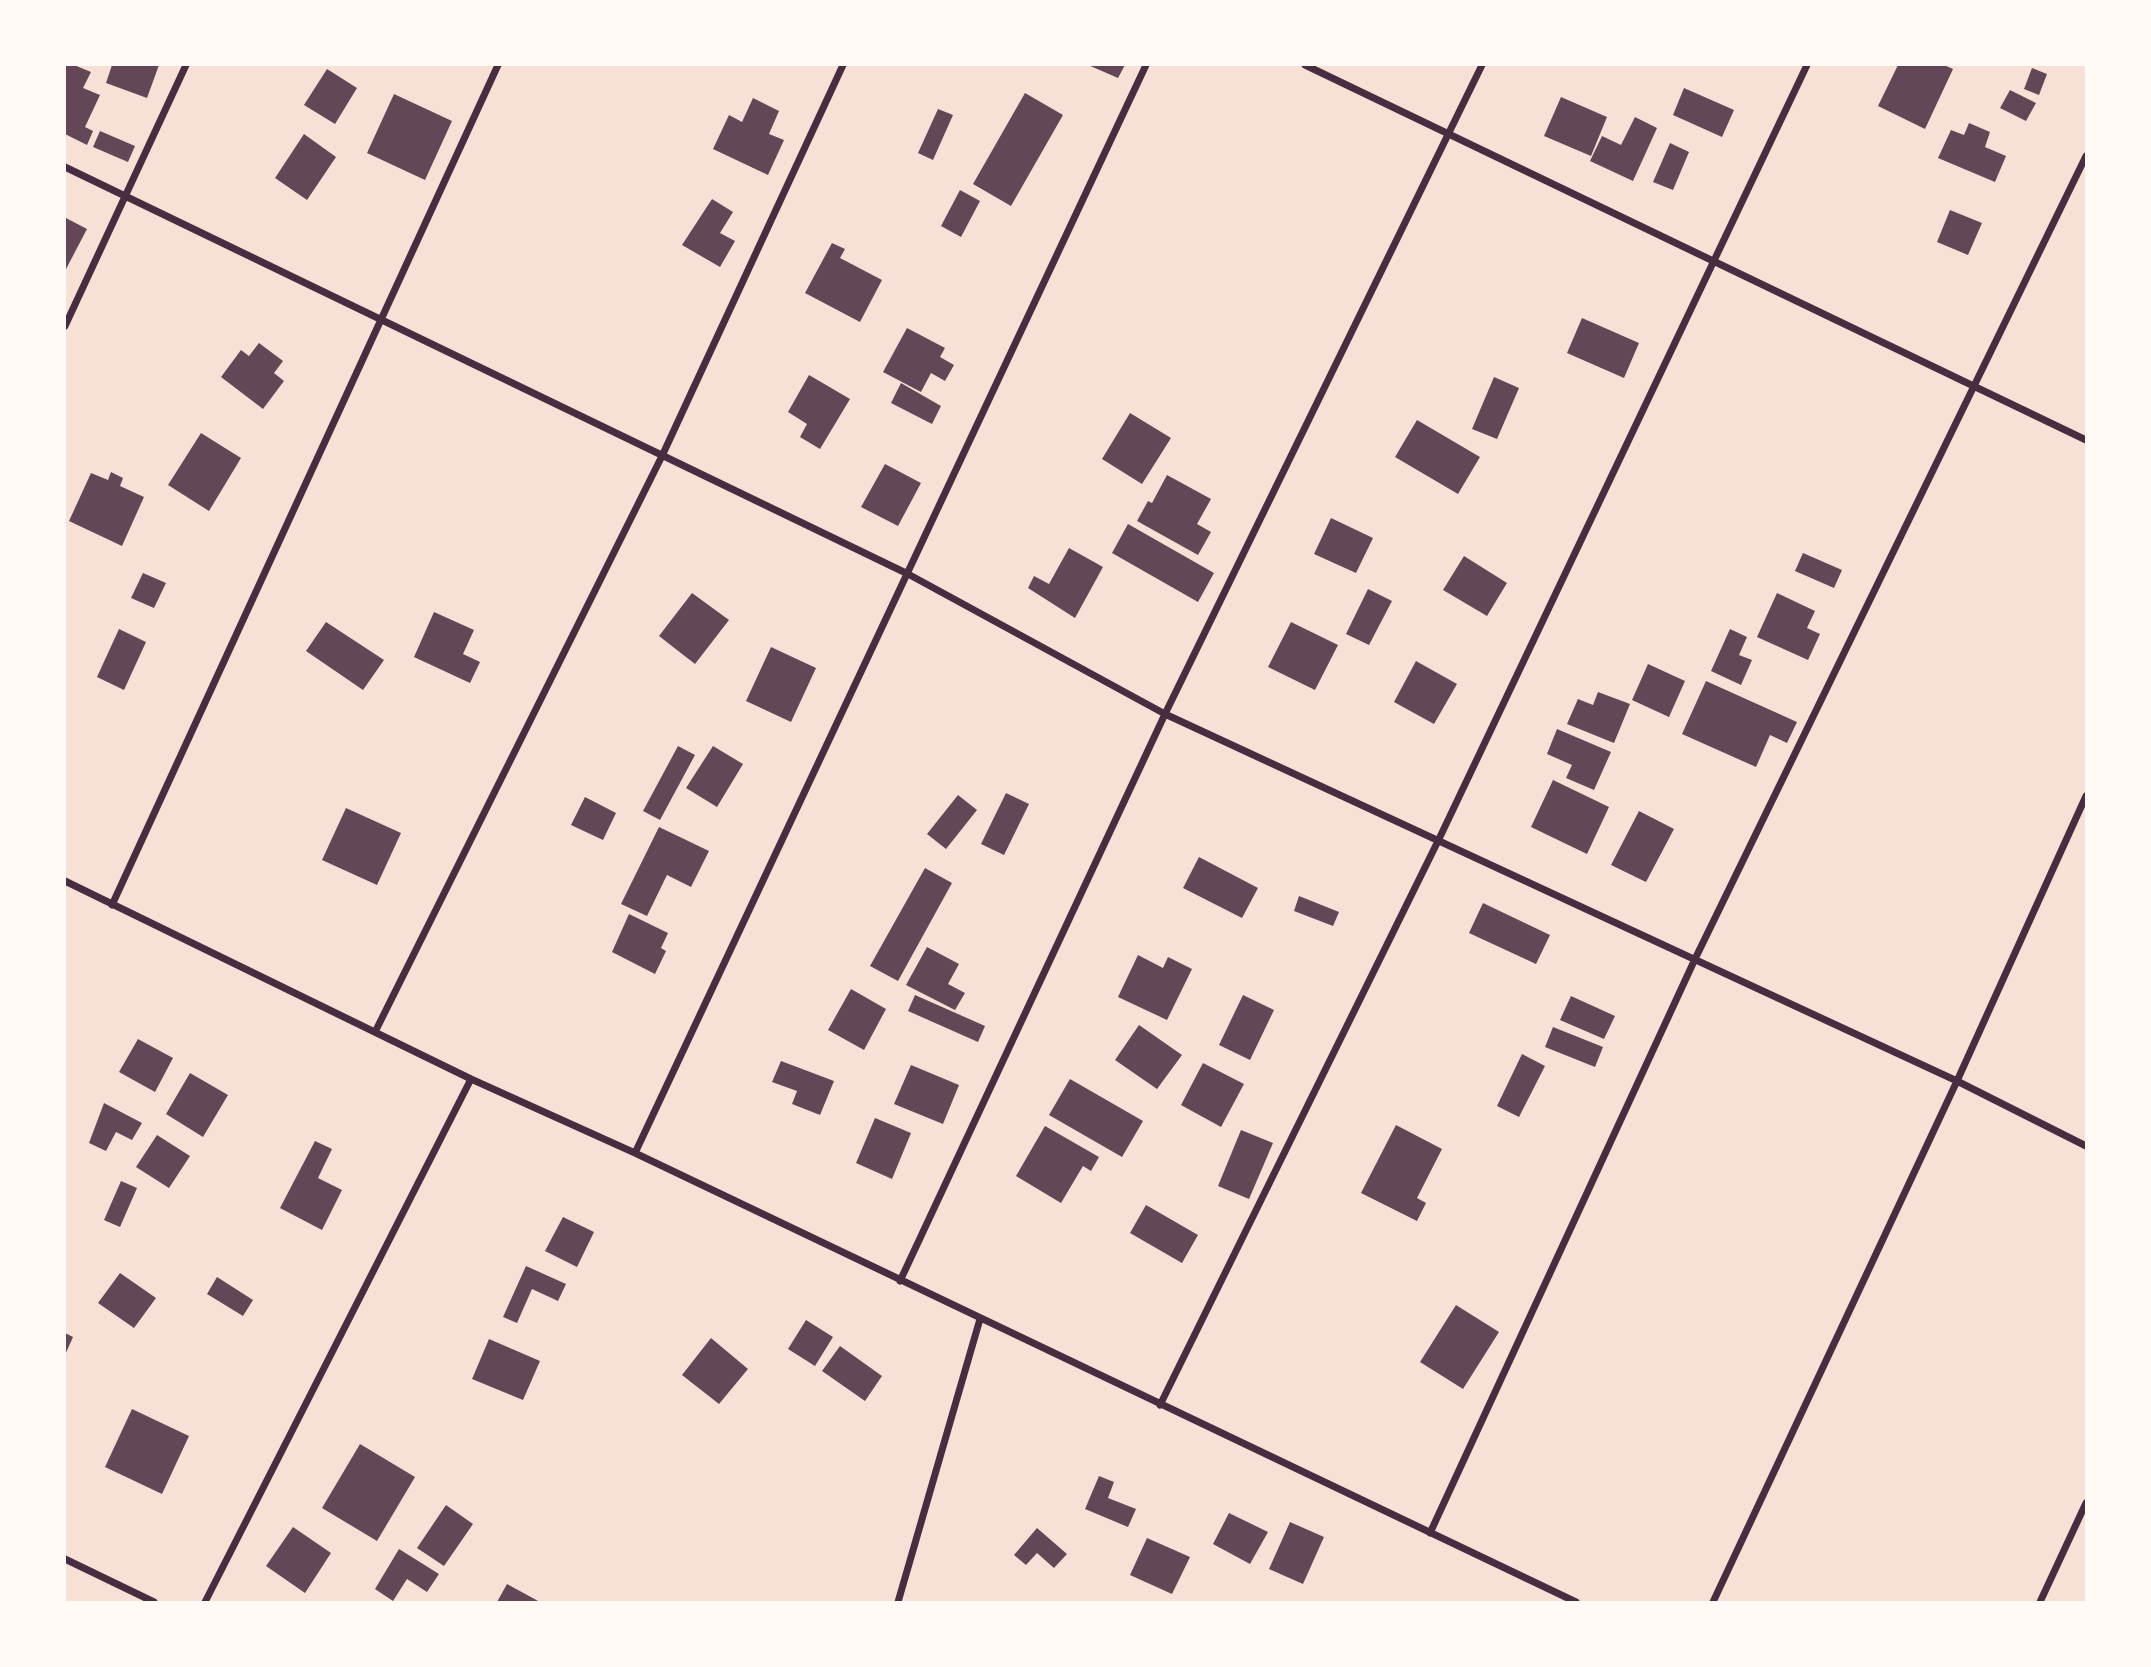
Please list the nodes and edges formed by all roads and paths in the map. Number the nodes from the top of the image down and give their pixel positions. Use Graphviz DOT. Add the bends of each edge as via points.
graph roads {
  1 [pos="186,65"];
  2 [pos="498,65"];
  3 [pos="843,65"];
  4 [pos="1146,65"];
  5 [pos="1305,65"];
  6 [pos="1482,65"];
  7 [pos="1807,65"];
  8 [pos="1449,134"];
  9 [pos="2086,156"];
  10 [pos="65,167"];
  11 [pos="125,196"];
  12 [pos="1713,261"];
  13 [pos="382,320"];
  14 [pos="65,326"];
  15 [pos="1973,386"];
  16 [pos="2086,440"];
  17 [pos="662,456"];
  18 [pos="908,574"];
  19 [pos="1165,713"];
  20 [pos="2086,796"];
  21 [pos="1439,839"];
  22 [pos="65,881"];
  23 [pos="112,905"];
  24 [pos="1695,960"];
  25 [pos="376,1031"];
  26 [pos="471,1079"];
  27 [pos="1957,1081"];
  28 [pos="2086,1146"];
  29 [pos="635,1153"];
  30 [pos="900,1280"];
  31 [pos="980,1319"];
  32 [pos="1160,1405"];
  33 [pos="2086,1503"];
  34 [pos="1430,1533"];
  35 [pos="65,1559"];
  36 [pos="154,1602"];
  37 [pos="205,1602"];
  38 [pos="898,1602"];
  39 [pos="1576,1602"];
  40 [pos="1713,1602"];
  41 [pos="2040,1602"];
  1 -- 11 [label="street"];
  2 -- 13 [label="street"];
  3 -- 17 [label="street"];
  4 -- 18 [label="street"];
  5 -- 8 [label="street"];
  6 -- 8 [label="street"];
  7 -- 12 [label="street"];
  8 -- 12 [label="street"];
  8 -- 19 [label="street"];
  9 -- 15 [label="street"];
  10 -- 11 [label="street"];
  11 -- 13 [label="street"];
  11 -- 14 [label="street"];
  12 -- 15 [label="street"];
  12 -- 21 [label="street"];
  13 -- 17 [label="street"];
  13 -- 23 [label="street"];
  15 -- 16 [label="street"];
  15 -- 24 [label="street"];
  17 -- 18 [label="street"];
  17 -- 25 [label="street"];
  18 -- 19 [label="street"];
  18 -- 29 [label="street"];
  19 -- 21 [label="street"];
  19 -- 30 [label="street"];
  20 -- 27 [label="street"];
  21 -- 24 [label="street"];
  21 -- 32 [label="street"];
  22 -- 23 [label="street"];
  23 -- 25 [label="street"];
  24 -- 27 [label="street"];
  24 -- 34 [label="street"];
  25 -- 26 [label="street"];
  26 -- 29 [label="street"];
  26 -- 37 [label="street"];
  27 -- 28 [label="street"];
  27 -- 40 [label="street"];
  29 -- 30 [label="street"];
  30 -- 31 [label="street"];
  31 -- 32 [label="street"];
  31 -- 38 [label="street"];
  32 -- 34 [label="street"];
  33 -- 41 [label="street"];
  34 -- 39 [label="street"];
  35 -- 36 [label="street"];
}
